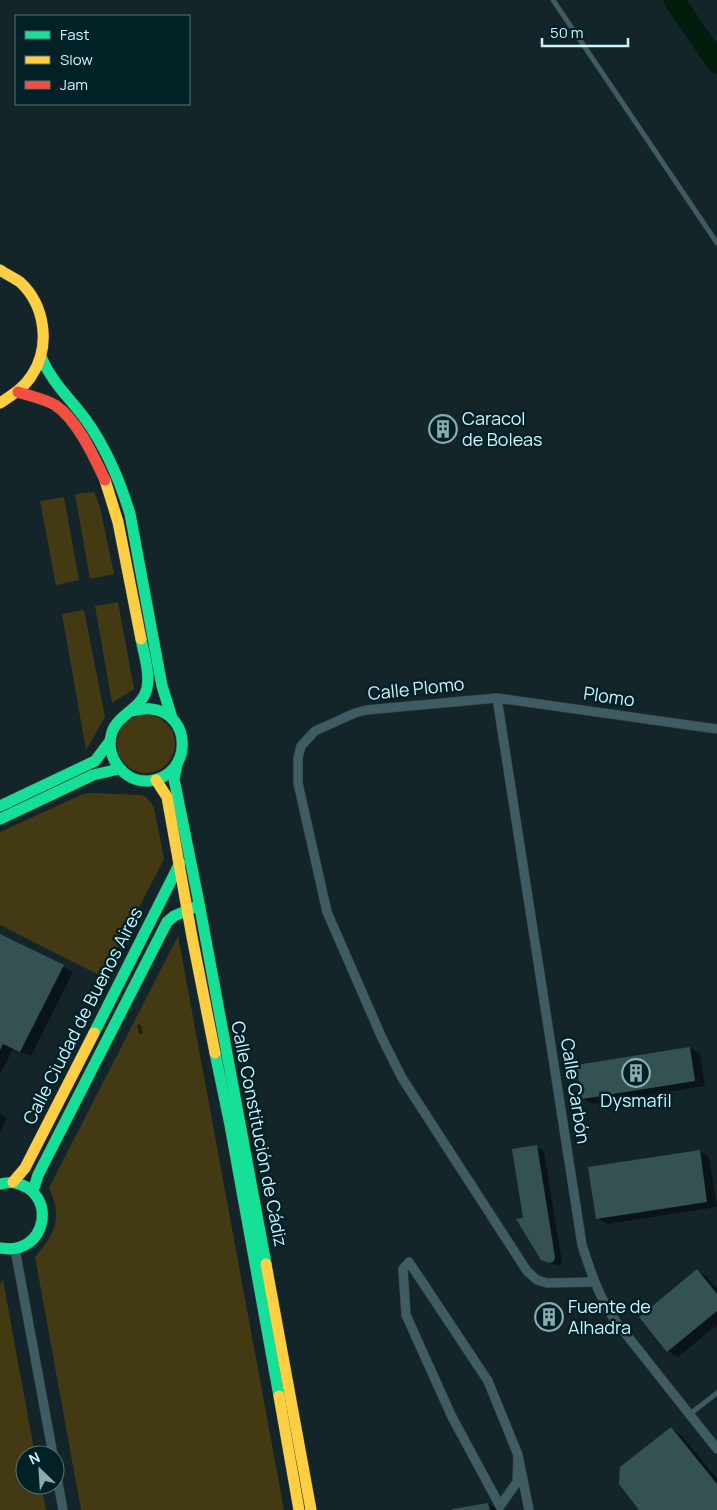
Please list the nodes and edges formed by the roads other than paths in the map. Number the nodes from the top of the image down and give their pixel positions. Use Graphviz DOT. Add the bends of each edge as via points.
graph roads {
  1 [pos="553,0"];
  2 [pos="717,243"];
  3 [pos="0,270"];
  4 [pos="41,357"];
  5 [pos="18,392"];
  6 [pos="0,403"];
  7 [pos="497,698"];
  8 [pos="132,710"];
  9 [pos="172,718"];
  10 [pos="717,729"];
  11 [pos="110,741"];
  12 [pos="177,764"];
  13 [pos="119,769"];
  14 [pos="156,780"];
  15 [pos="0,806"];
  16 [pos="0,819"];
  17 [pos="180,863"];
  18 [pos="199,903"];
  19 [pos="188,912"];
  20 [pos="13,1182"];
  21 [pos="0,1184"];
  22 [pos="33,1191"];
  23 [pos="15,1249"];
  24 [pos="1,1250"];
  25 [pos="594,1282"];
  26 [pos="717,1393"];
  27 [pos="689,1415"];
  28 [pos="51,1445"];
  29 [pos="717,1449"];
  30 [pos="518,1455"];
  31 [pos="60,1495"];
  32 [pos="63,1510"];
  33 [pos="299,1510"];
  34 [pos="311,1510"];
  35 [pos="529,1510"];
  1 -- 2 [label="lane"];
  3 -- 4 [label="street" via="19,281 36,303 44,330"];
  4 -- 5 [label="street" via="36,370"];
  4 -- 9 [label="street" via="47,374 85,418 103,447 125,494 162,686"];
  5 -- 6 [label="street"];
  5 -- 8 [label="street" via="59,408 89,448 113,498 148,688"];
  7 -- 10 [label="street, Plomo"];
  7 -- 25 [label="street, Calle Carbón" via="581,1235"];
  7 -- 25 [label="street, Calle Plomo" via="377,708 355,713 314,731 301,746 298,782 323,900 402,1078 527,1271 537,1280 547,1283"];
  8 -- 9 [label="street" via="150,708"];
  8 -- 11 [label="street" via="114,726"];
  9 -- 12 [label="street" via="181,732 183,743"];
  11 -- 13 [label="street" via="111,756"];
  11 -- 15 [label="street" via="102,756 95,761"];
  12 -- 14 [label="street"];
  12 -- 18 [label="street, Calle Constitución de Cádiz" via="174,779"];
  13 -- 14 [label="street" via="140,780"];
  13 -- 16 [label="street" via="93,776"];
  14 -- 17 [label="street, Calle Constitución de Cádiz" via="167,798"];
  17 -- 19 [label="street, Calle Constitución de Cádiz"];
  17 -- 20 [label="street, Calle Ciudad de Buenos Aires" via="25,1168"];
  18 -- 19 [label="street, Calle Ciudad de Buenos Aires"];
  18 -- 34 [label="street, Calle Constitución de Cádiz"];
  19 -- 22 [label="street, Calle Ciudad de Buenos Aires" via="179,913 167,922 38,1175"];
  19 -- 33 [label="street, Calle Constitución de Cádiz" via="230,1124"];
  20 -- 21 [label="street"];
  20 -- 22 [label="street"];
  22 -- 23 [label="street" via="40,1201 42,1225 27,1245"];
  23 -- 24 [label="street"];
  23 -- 28 [label="street"];
  25 -- 27 [label="street, Calle Carbón" via="614,1319"];
  26 -- 27 [label="lane"];
  27 -- 29 [label="street, Calle Carbón"];
  30 -- 30 [label="street" via="517,1482 500,1506 452,1417 406,1315 403,1268 409,1262 488,1381"];
  30 -- 35 [label="street"];
  31 -- 32 [label="street"];
}
